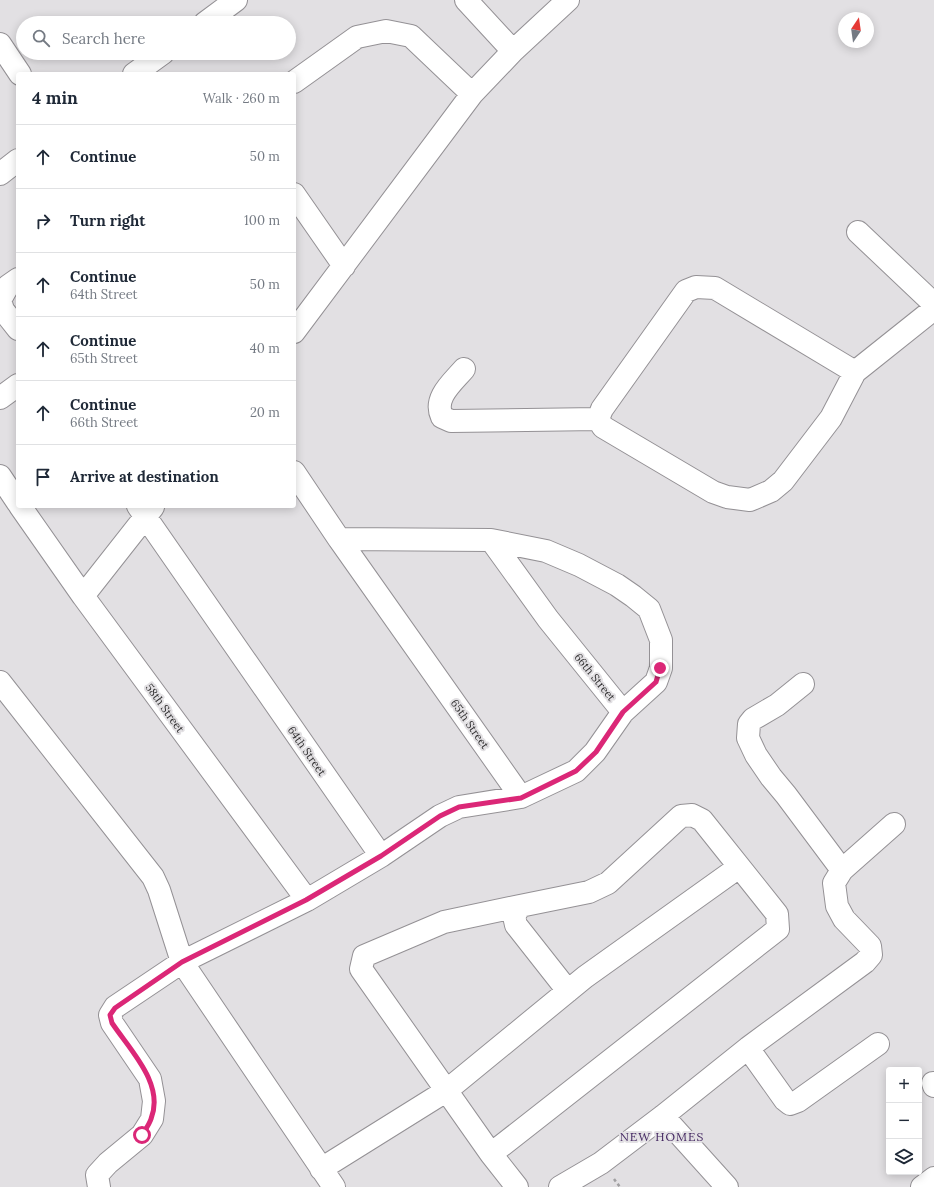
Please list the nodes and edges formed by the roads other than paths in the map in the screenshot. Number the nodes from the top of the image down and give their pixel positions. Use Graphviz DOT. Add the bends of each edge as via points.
graph roads {
  1 [pos="236,0"];
  2 [pos="466,0"];
  3 [pos="568,0"];
  4 [pos="214,16"];
  5 [pos="0,44"];
  6 [pos="512,51"];
  7 [pos="153,60"];
  8 [pos="19,72"];
  9 [pos="137,72"];
  10 [pos="296,81"];
  11 [pos="472,94"];
  12 [pos="16,162"];
  13 [pos="0,174"];
  14 [pos="296,197"];
  15 [pos="858,232"];
  16 [pos="344,266"];
  17 [pos="16,280"];
  18 [pos="934,304"];
  19 [pos="934,309"];
  20 [pos="16,326"];
  21 [pos="296,329"];
  22 [pos="464,369"];
  23 [pos="855,372"];
  24 [pos="16,386"];
  25 [pos="0,398"];
  26 [pos="598,419"];
  27 [pos="296,475"];
  28 [pos="0,476"];
  29 [pos="16,500"];
  30 [pos="21,508"];
  31 [pos="145,510"];
  32 [pos="339,539"];
  33 [pos="491,540"];
  34 [pos="83,596"];
  35 [pos="0,682"];
  36 [pos="803,684"];
  37 [pos="623,712"];
  38 [pos="521,798"];
  39 [pos="894,824"];
  40 [pos="381,856"];
  41 [pos="739,867"];
  42 [pos="842,870"];
  43 [pos="306,900"];
  44 [pos="520,906"];
  45 [pos="182,962"];
  46 [pos="568,991"];
  47 [pos="878,1044"];
  48 [pos="748,1048"];
  49 [pos="446,1091"];
  50 [pos="663,1116"];
  51 [pos="491,1154"];
  52 [pos="321,1169"];
  53 [pos="934,1178"];
  54 [pos="99,1187"];
  55 [pos="334,1187"];
  56 [pos="517,1187"];
  57 [pos="560,1187"];
  58 [pos="727,1187"];
  59 [pos="922,1187"];
  1 -- 4 [label="street"];
  2 -- 6 [label="street"];
  3 -- 6 [label="street"];
  5 -- 8 [label="street"];
  6 -- 11 [label="street"];
  7 -- 9 [label="street"];
  10 -- 11 [label="street" via="357,37 386,30 411,36"];
  11 -- 16 [label="street"];
  12 -- 13 [label="street"];
  14 -- 16 [label="street"];
  15 -- 18 [label="street"];
  16 -- 21 [label="street"];
  17 -- 20 [label="street" via="8,286 0,300 3,310"];
  19 -- 23 [label="street"];
  22 -- 26 [label="street" via="440,398 439,410 442,417 451,421"];
  23 -- 26 [label="street" via="831,418 783,481 771,491 750,500 713,492 603,427"];
  23 -- 26 [label="street" via="715,288 696,287 686,291 602,409"];
  24 -- 25 [label="street"];
  27 -- 32 [label="street, 65th Street"];
  28 -- 29 [label="street"];
  30 -- 34 [label="street, 58th Street"];
  31 -- 34 [label="street"];
  31 -- 40 [label="street, 64th Street"];
  32 -- 33 [label="street"];
  32 -- 38 [label="street, 65th Street"];
  33 -- 37 [label="street, 66th Street" via="548,619"];
  33 -- 37 [label="street, 66th Street" via="546,551 579,565 617,585 648,609 661,640 660,668 656,682"];
  34 -- 43 [label="street, 58th Street"];
  35 -- 45 [label="street" via="153,877"];
  36 -- 42 [label="street" via="753,719 749,724 748,738 763,766"];
  37 -- 38 [label="street" via="596,752 576,771"];
  38 -- 40 [label="street" via="459,807 440,816"];
  39 -- 42 [label="street"];
  40 -- 43 [label="street"];
  41 -- 44 [label="street" via="702,820 692,815 681,816 608,883 589,892"];
  41 -- 46 [label="street"];
  41 -- 51 [label="street" via="777,914 778,929"];
  42 -- 48 [label="street" via="834,884 837,906 844,919 870,946 871,955"];
  43 -- 45 [label="street"];
  44 -- 46 [label="street" via="514,916 516,925"];
  44 -- 49 [label="street" via="444,922 364,956 361,969"];
  45 -- 52 [label="street"];
  45 -- 54 [label="street" via="115,1008 110,1015 112,1023 150,1079 154,1101 152,1119 142,1135 97,1175"];
  46 -- 49 [label="street"];
  47 -- 48 [label="street" via="798,1101 790,1104"];
  48 -- 50 [label="street"];
  49 -- 51 [label="street"];
  49 -- 52 [label="street"];
  50 -- 57 [label="street" via="601,1163"];
  50 -- 58 [label="street"];
  51 -- 56 [label="street"];
  52 -- 55 [label="street"];
  53 -- 59 [label="street"];
}
